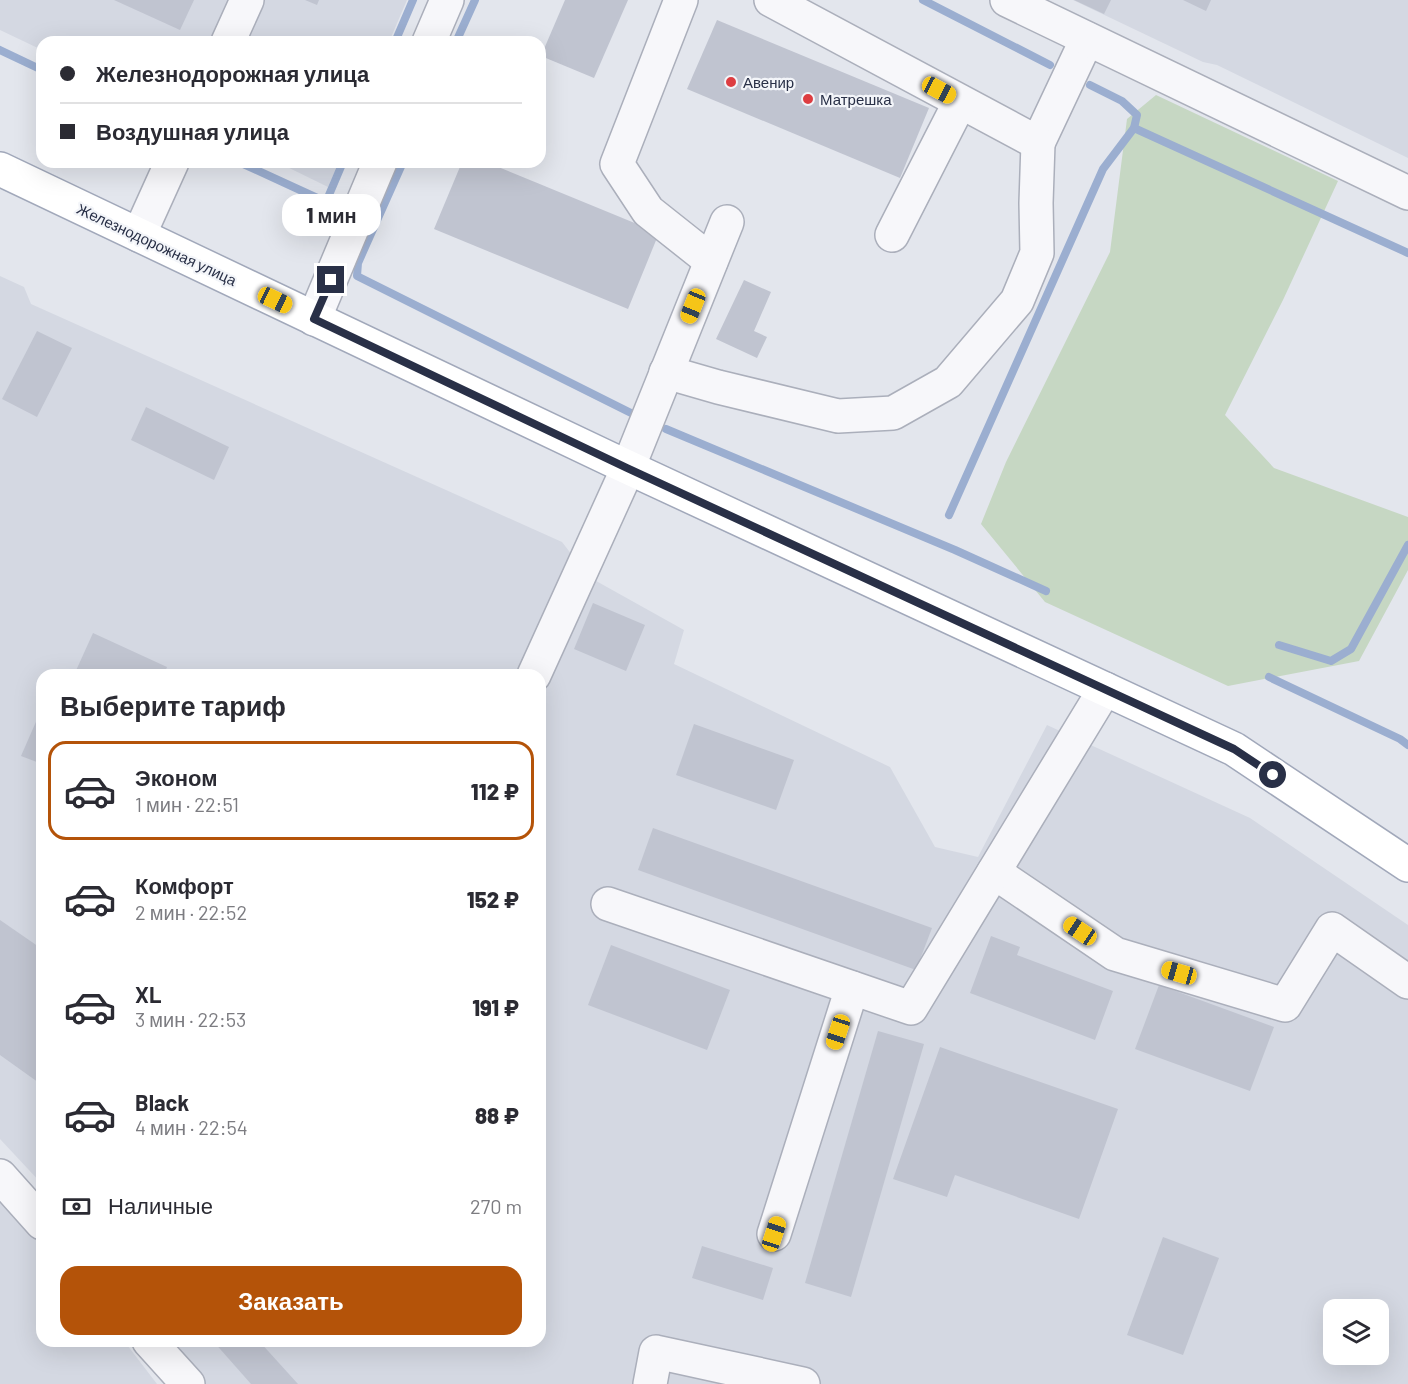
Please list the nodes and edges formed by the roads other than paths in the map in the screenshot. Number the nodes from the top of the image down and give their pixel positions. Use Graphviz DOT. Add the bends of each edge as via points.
graph roads {
  1 [pos="248,0"];
  2 [pos="447,0"];
  3 [pos="681,0"];
  4 [pos="771,0"];
  5 [pos="1007,0"];
  6 [pos="231,36"];
  7 [pos="432,36"];
  8 [pos="1087,39"];
  9 [pos="960,102"];
  10 [pos="1038,143"];
  11 [pos="169,168"];
  12 [pos="377,168"];
  13 [pos="0,170"];
  14 [pos="1408,193"];
  15 [pos="727,222"];
  16 [pos="138,235"];
  17 [pos="892,235"];
  18 [pos="711,261"];
  19 [pos="314,319"];
  20 [pos="666,372"];
  21 [pos="627,468"];
  22 [pos="537,669"];
  23 [pos="1105,689"];
  24 [pos="1408,865"];
  25 [pos="994,872"];
  26 [pos="608,904"];
  27 [pos="1408,982"];
  28 [pos="852,988"];
  29 [pos="0,1176"];
  30 [pos="36,1216"];
  31 [pos="774,1234"];
  32 [pos="154,1347"];
  33 [pos="188,1384"];
  34 [pos="650,1384"];
  35 [pos="803,1384"];
  1 -- 6 [label="street"];
  2 -- 7 [label="street"];
  3 -- 18 [label="street" via="617,164 648,211"];
  4 -- 9 [label="street"];
  5 -- 8 [label="street"];
  8 -- 10 [label="street"];
  8 -- 14 [label="street"];
  9 -- 10 [label="street"];
  9 -- 17 [label="street"];
  10 -- 20 [label="street" via="1037,253 1017,301 948,382 893,413 838,416"];
  11 -- 16 [label="street"];
  12 -- 19 [label="street"];
  13 -- 16 [label="main road, Железнодорожная улица"];
  15 -- 18 [label="street"];
  16 -- 19 [label="main road, Железнодорожная улица"];
  18 -- 20 [label="street"];
  19 -- 21 [label="main road, Железнодорожная улица"];
  20 -- 21 [label="street"];
  21 -- 22 [label="street"];
  21 -- 23 [label="main road, Железнодорожная улица"];
  23 -- 24 [label="main road, Железнодорожная улица" via="1234,749"];
  23 -- 25 [label="street"];
  25 -- 27 [label="street" via="1115,954 1285,1005 1332,929"];
  25 -- 28 [label="street" via="911,1008"];
  26 -- 28 [label="street"];
  28 -- 31 [label="street"];
  29 -- 30 [label="street"];
  32 -- 33 [label="street"];
  34 -- 35 [label="street" via="656,1352"];
}
